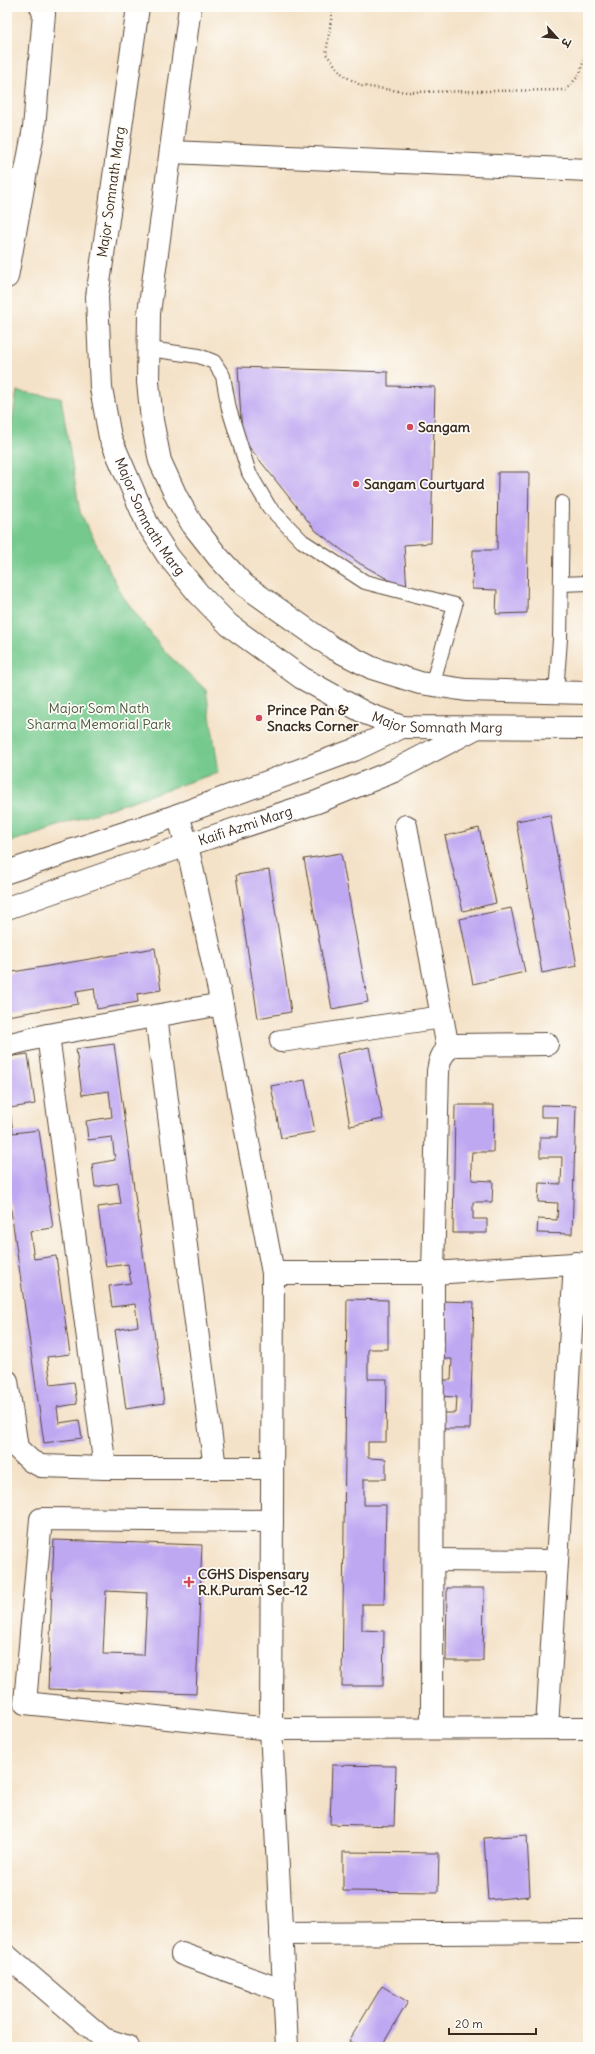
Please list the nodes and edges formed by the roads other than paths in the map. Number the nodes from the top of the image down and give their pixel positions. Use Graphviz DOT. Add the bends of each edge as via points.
graph roads {
  1 [pos="41,7"];
  2 [pos="138,7"];
  3 [pos="190,7"];
  4 [pos="171,152"];
  5 [pos="588,170"];
  6 [pos="16,181"];
  7 [pos="7,277"];
  8 [pos="149,349"];
  9 [pos="562,503"];
  10 [pos="588,583"];
  11 [pos="561,584"];
  12 [pos="432,685"];
  13 [pos="556,693"];
  14 [pos="588,693"];
  15 [pos="402,727"];
  16 [pos="477,728"];
  17 [pos="588,728"];
  18 [pos="178,815"];
  19 [pos="406,826"];
  20 [pos="188,845"];
  21 [pos="7,872"];
  22 [pos="7,908"];
  23 [pos="222,1004"];
  24 [pos="156,1016"];
  25 [pos="442,1017"];
  26 [pos="48,1035"];
  27 [pos="281,1041"];
  28 [pos="547,1044"];
  29 [pos="7,1045"];
  30 [pos="448,1048"];
  31 [pos="581,1263"];
  32 [pos="272,1273"];
  33 [pos="433,1273"];
  34 [pos="7,1381"];
  35 [pos="105,1468"];
  36 [pos="215,1468"];
  37 [pos="272,1468"];
  38 [pos="272,1521"];
  39 [pos="433,1560"];
  40 [pos="557,1561"];
  41 [pos="432,1728"];
  42 [pos="547,1728"];
  43 [pos="588,1728"];
  44 [pos="271,1729"];
  45 [pos="588,1932"];
  46 [pos="281,1934"];
  47 [pos="182,1954"];
  48 [pos="7,1956"];
  49 [pos="284,1991"];
  50 [pos="128,2047"];
  51 [pos="287,2047"];
  1 -- 6 [label="street" via="44,14 34,128"];
  2 -- 15 [label="street, Major Somnath Marg" via="97,296 101,388 110,437 147,524 168,556 228,625 302,678 365,713"];
  3 -- 4 [label="street"];
  4 -- 5 [label="street"];
  4 -- 8 [label="street" via="150,313"];
  6 -- 7 [label="street"];
  8 -- 12 [label="street" via="148,382 160,461 192,524 218,557 244,585 333,648 372,668"];
  8 -- 12 [label="lane" via="199,356 214,362 223,376 229,409 249,473 269,507 302,541 365,582 455,605"];
  9 -- 11 [label="lane"];
  10 -- 11 [label="lane"];
  11 -- 13 [label="lane"];
  12 -- 13 [label="street" via="466,690"];
  13 -- 14 [label="street"];
  15 -- 16 [label="street, Major Somnath Marg"];
  15 -- 18 [label="street" via="354,750"];
  16 -- 17 [label="street, Major Somnath Marg"];
  16 -- 20 [label="street, Kaifi Azmi Marg" via="394,771 317,802"];
  18 -- 20 [label="street"];
  18 -- 21 [label="street"];
  19 -- 25 [label="street"];
  20 -- 22 [label="street, Kaifi Azmi Marg"];
  20 -- 23 [label="street"];
  23 -- 24 [label="street"];
  23 -- 32 [label="street"];
  24 -- 26 [label="street"];
  24 -- 36 [label="street"];
  25 -- 27 [label="street"];
  25 -- 30 [label="street"];
  26 -- 29 [label="street"];
  26 -- 35 [label="street"];
  28 -- 30 [label="street" via="455,1045"];
  30 -- 33 [label="street" via="440,1058 438,1070"];
  31 -- 33 [label="street"];
  31 -- 40 [label="street"];
  32 -- 33 [label="street"];
  32 -- 37 [label="street"];
  33 -- 39 [label="street"];
  34 -- 35 [label="street" via="17,1448 22,1454 41,1466"];
  35 -- 36 [label="street"];
  36 -- 37 [label="street"];
  37 -- 38 [label="street"];
  38 -- 44 [label="street"];
  38 -- 44 [label="street" via="41,1519 25,1703"];
  39 -- 40 [label="street"];
  39 -- 41 [label="street"];
  40 -- 42 [label="street"];
  41 -- 42 [label="street"];
  41 -- 44 [label="street"];
  42 -- 43 [label="street"];
  44 -- 46 [label="street"];
  45 -- 46 [label="street"];
  46 -- 49 [label="street"];
  47 -- 49 [label="street"];
  48 -- 50 [label="street" via="104,2039"];
  49 -- 51 [label="street"];
}
